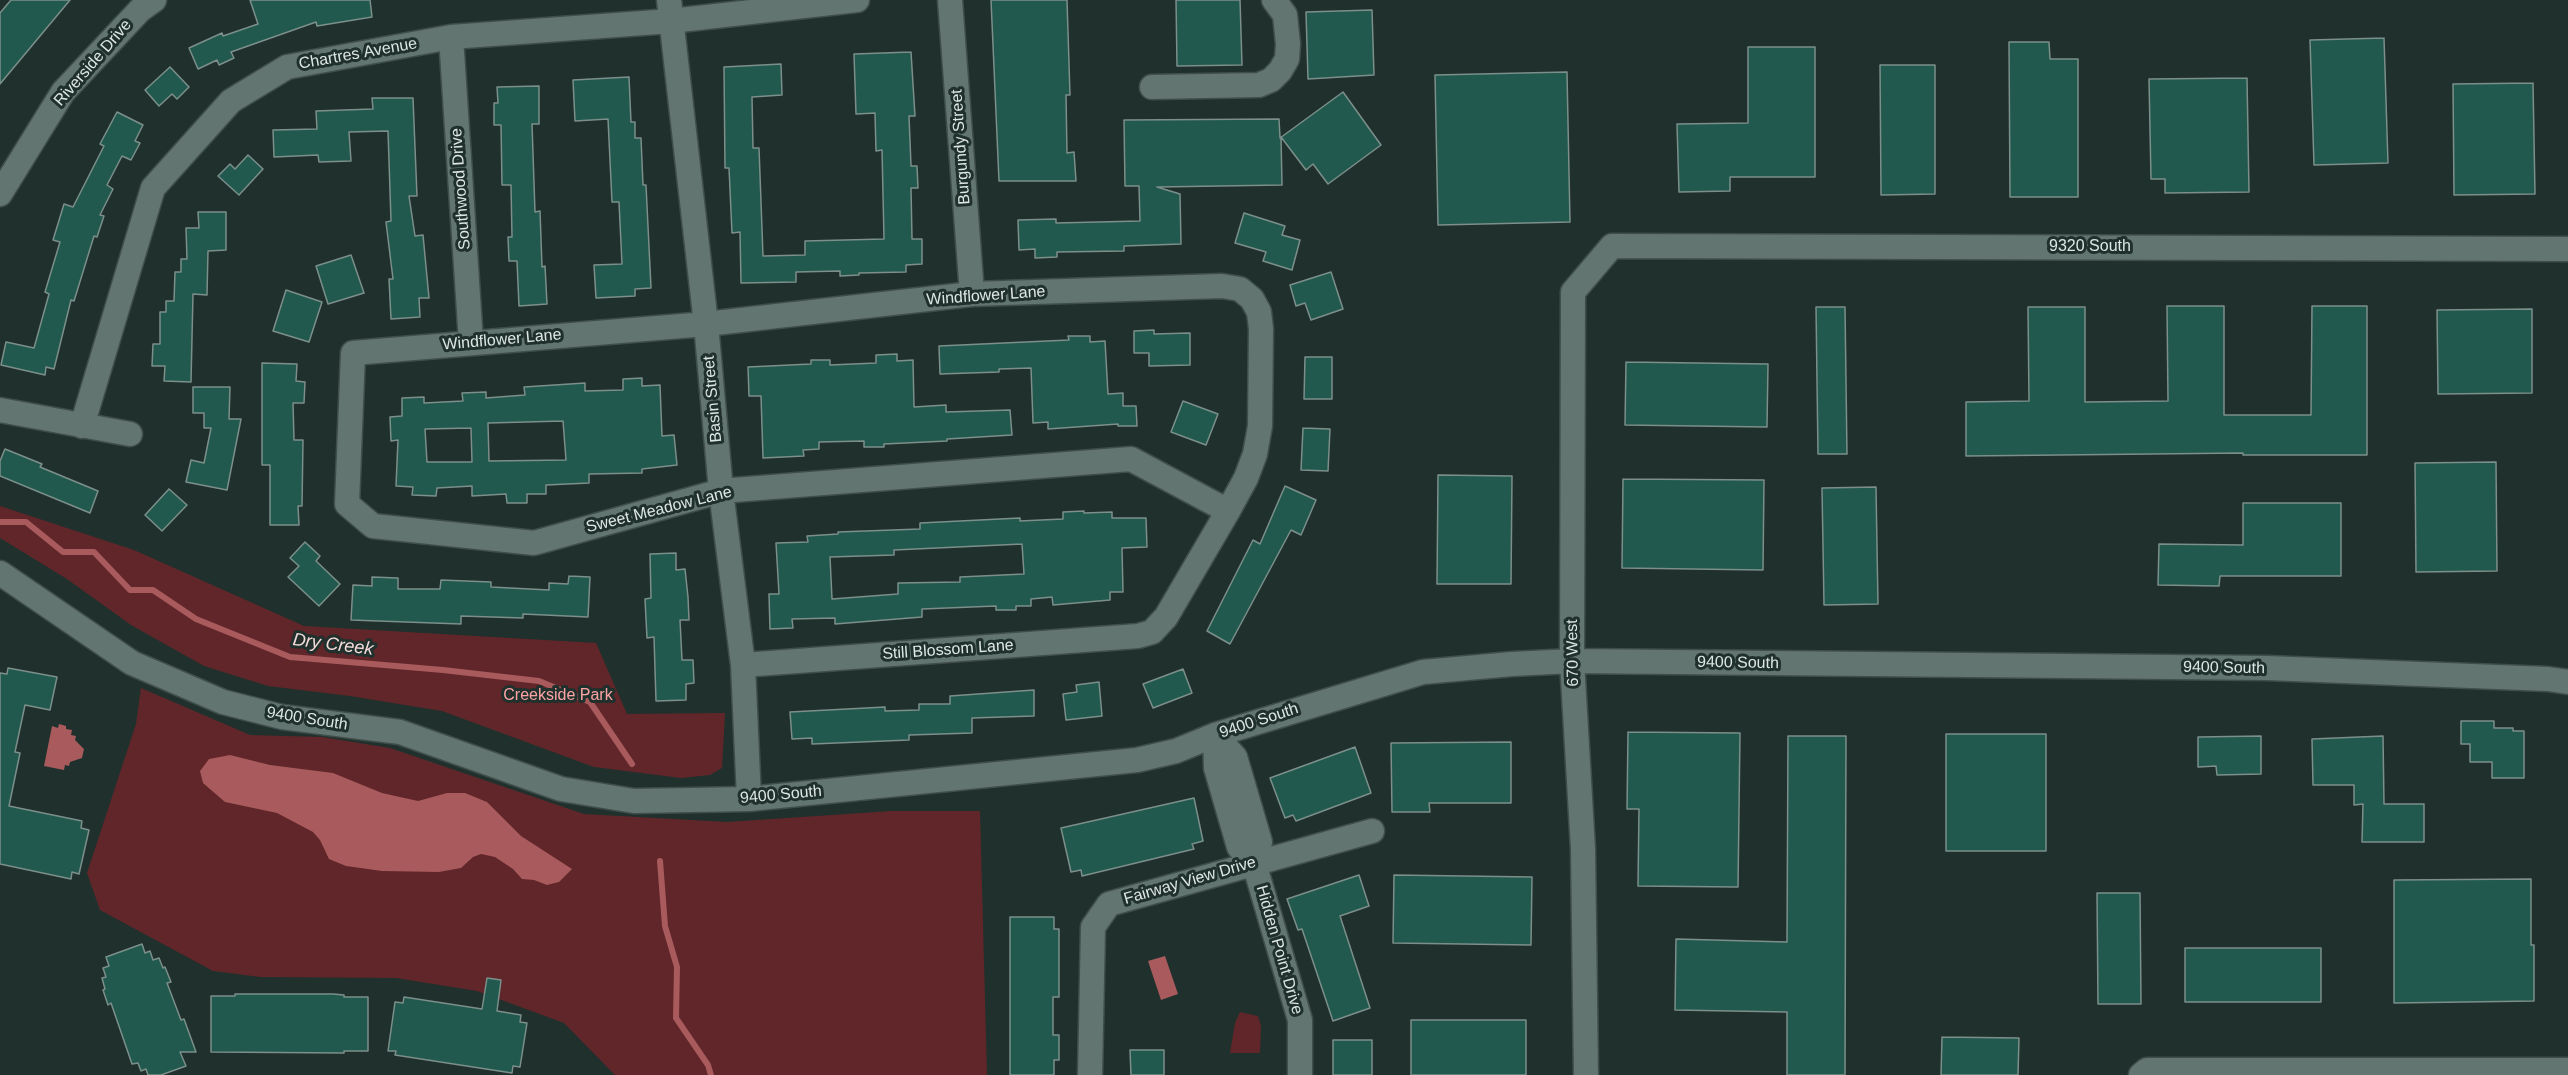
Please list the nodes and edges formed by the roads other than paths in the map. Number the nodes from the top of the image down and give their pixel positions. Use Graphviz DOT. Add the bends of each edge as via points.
graph roads {
  1 [pos="154,0"];
  2 [pos="857,0"];
  3 [pos="950,0"];
  4 [pos="1274,0"];
  5 [pos="670,10"];
  6 [pos="450,37"];
  7 [pos="1152,87"];
  8 [pos="0,194"];
  9 [pos="1612,246"];
  10 [pos="2568,249"];
  11 [pos="972,294"];
  12 [pos="706,324"];
  13 [pos="471,342"];
  14 [pos="353,352"];
  15 [pos="0,410"];
  16 [pos="82,426"];
  17 [pos="130,434"];
  18 [pos="721,491"];
  19 [pos="1228,511"];
  20 [pos="0,573"];
  21 [pos="1152,632"];
  22 [pos="1572,661"];
  23 [pos="743,665"];
  24 [pos="2568,682"];
  25 [pos="1215,735"];
  26 [pos="748,799"];
  27 [pos="1372,831"];
  28 [pos="1254,862"];
  29 [pos="2568,1070"];
  30 [pos="1090,1075"];
  31 [pos="1300,1075"];
  32 [pos="1586,1075"];
  33 [pos="2141,1075"];
  1 -- 8 [label="street, Riverside Drive" via="63,92"];
  2 -- 5 [label="street, Chartres Avenue"];
  3 -- 11 [label="street, Burgundy Street"];
  4 -- 7 [label="street" via="1284,15 1288,45 1287,59 1270,80 1259,85"];
  5 -- 6 [label="street, Chartres Avenue"];
  5 -- 12 [label="street, Basin Street"];
  6 -- 13 [label="street, Southwood Drive"];
  6 -- 16 [label="street, Chartres Avenue" via="287,68 231,101 153,188"];
  9 -- 10 [label="street, 9320 South"];
  9 -- 22 [label="street, 670 West" via="1573,292"];
  11 -- 12 [label="street, Windflower Lane"];
  11 -- 19 [label="street, Windflower Lane" via="1222,286 1240,289 1252,299 1260,320 1260,426 1246,478"];
  12 -- 13 [label="street, Windflower Lane"];
  12 -- 18 [label="street, Basin Street"];
  13 -- 14 [label="street, Windflower Lane"];
  14 -- 18 [label="street, Sweet Meadow Lane" via="347,504 373,526 534,543"];
  15 -- 16 [label="street"];
  16 -- 17 [label="street"];
  18 -- 19 [label="street, Sweet Meadow Lane" via="1131,459"];
  18 -- 23 [label="street, Basin Street"];
  19 -- 21 [label="street, Windflower Lane" via="1166,617"];
  20 -- 26 [label="street, 9400 South" via="132,663 223,702 282,717 400,732 561,789 634,801"];
  21 -- 23 [label="street, Still Blossom Lane"];
  22 -- 24 [label="street, 9400 South" via="2267,668"];
  22 -- 25 [label="street, 9400 South" via="1423,672"];
  22 -- 32 [label="street, 670 West" via="1583,849"];
  23 -- 26 [label="street, Basin Street"];
  25 -- 26 [label="street, 9400 South" via="1176,751 1137,760"];
  25 -- 28 [label="street, Hidden Point Drive" via="1215,765 1239,847"];
  27 -- 28 [label="street, Fairway View Drive"];
  28 -- 30 [label="street, Fairway View Drive" via="1110,904 1093,927"];
  28 -- 31 [label="street, Hidden Point Drive" via="1300,1020"];
  29 -- 33 [label="street" via="2147,1070"];
}
